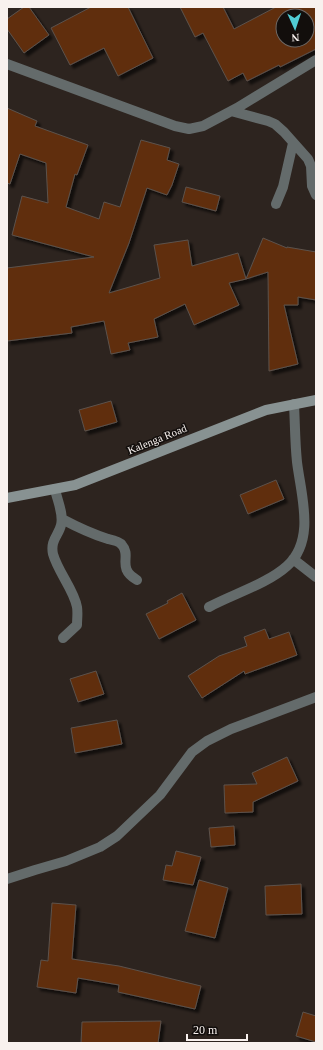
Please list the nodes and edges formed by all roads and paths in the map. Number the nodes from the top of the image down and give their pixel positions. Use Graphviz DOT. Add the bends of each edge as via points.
graph roads {
  1 [pos="316,60"];
  2 [pos="7,64"];
  3 [pos="231,111"];
  4 [pos="293,143"];
  5 [pos="316,195"];
  6 [pos="276,204"];
  7 [pos="316,400"];
  8 [pos="294,404"];
  9 [pos="55,489"];
  10 [pos="7,498"];
  11 [pos="62,520"];
  12 [pos="293,559"];
  13 [pos="316,577"];
  14 [pos="137,580"];
  15 [pos="209,607"];
  16 [pos="64,638"];
  17 [pos="316,697"];
  18 [pos="7,879"];
  1 -- 3 [label="street"];
  2 -- 3 [label="street" via="189,129 203,126"];
  3 -- 4 [label="street" via="275,124"];
  4 -- 5 [label="street" via="308,159"];
  4 -- 6 [label="street" via="284,187"];
  7 -- 8 [label="main road, Kalenga Road"];
  8 -- 9 [label="main road, Kalenga Road" via="266,410 75,485"];
  8 -- 12 [label="street" via="304,529 300,548"];
  9 -- 10 [label="main road, Kalenga Road"];
  9 -- 11 [label="street"];
  11 -- 14 [label="street" via="121,543 124,548 126,570"];
  11 -- 16 [label="street" via="53,540 53,552 60,572 74,597 78,616 77,626"];
  12 -- 13 [label="street"];
  12 -- 15 [label="street" via="274,575"];
  17 -- 18 [label="street" via="231,729 207,741 192,752 156,799 117,836 100,847 66,861"];
}
